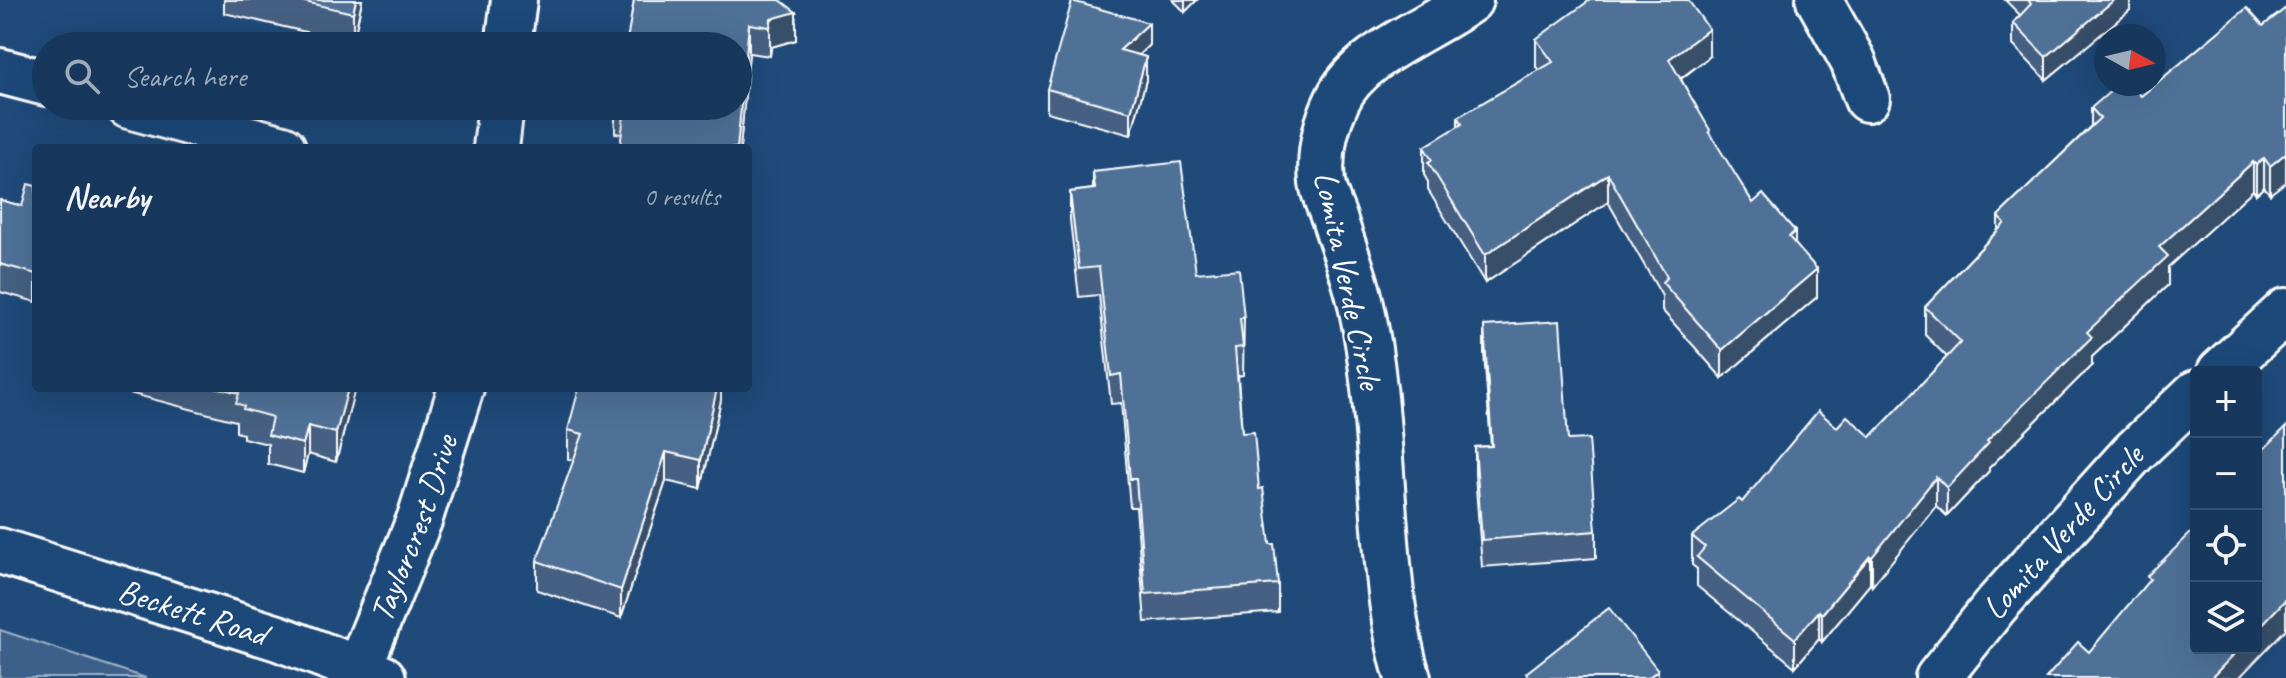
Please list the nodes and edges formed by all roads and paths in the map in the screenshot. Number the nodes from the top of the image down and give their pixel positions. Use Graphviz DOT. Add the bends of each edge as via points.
graph roads {
  1 [pos="514,0"];
  2 [pos="1470,0"];
  3 [pos="1819,0"];
  4 [pos="510,32"];
  5 [pos="0,71"];
  6 [pos="32,79"];
  7 [pos="1867,99"];
  8 [pos="180,120"];
  9 [pos="499,120"];
  10 [pos="268,144"];
  11 [pos="496,144"];
  12 [pos="2286,311"];
  13 [pos="2226,366"];
  14 [pos="460,392"];
  15 [pos="2190,399"];
  16 [pos="0,551"];
  17 [pos="371,673"];
  18 [pos="1408,678"];
  19 [pos="1938,678"];
  1 -- 4 [label="street"];
  2 -- 18 [label="street, Lomita Verde Circle" via="1351,77 1333,109 1323,148 1322,185 1366,331 1389,581"];
  3 -- 7 [label="street"];
  5 -- 6 [label="street"];
  8 -- 10 [label="street"];
  9 -- 11 [label="street"];
  12 -- 13 [label="street"];
  14 -- 17 [label="street, Taylorcrest Drive"];
  15 -- 19 [label="street, Lomita Verde Circle" via="2133,453"];
  16 -- 17 [label="street, Beckett Road" via="278,638"];
}
